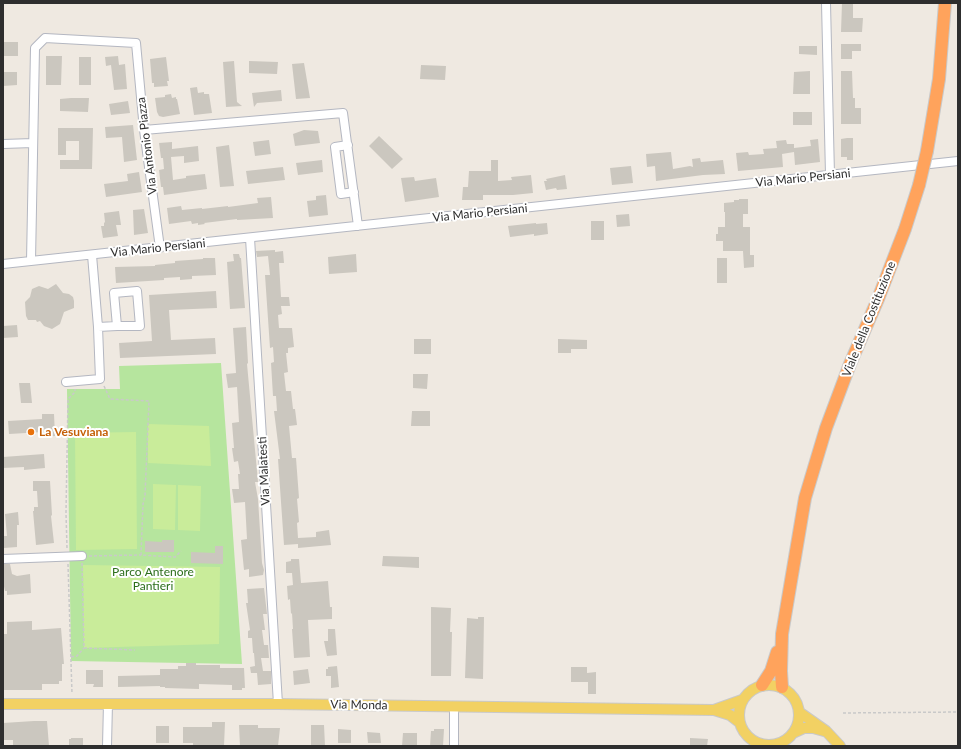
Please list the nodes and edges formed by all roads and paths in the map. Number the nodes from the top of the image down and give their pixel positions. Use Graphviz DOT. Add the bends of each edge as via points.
graph roads {
  1 [pos="826,3"];
  2 [pos="945,3"];
  3 [pos="144,130"];
  4 [pos="33,143"];
  5 [pos="3,144"];
  6 [pos="348,145"];
  7 [pos="958,161"];
  8 [pos="830,175"];
  9 [pos="354,192"];
  10 [pos="358,226"];
  11 [pos="250,238"];
  12 [pos="160,248"];
  13 [pos="92,255"];
  14 [pos="31,261"];
  15 [pos="3,264"];
  16 [pos="117,326"];
  17 [pos="98,327"];
  18 [pos="100,375"];
  19 [pos="70,382"];
  20 [pos="181,551"];
  21 [pos="141,555"];
  22 [pos="82,556"];
  23 [pos="68,557"];
  24 [pos="3,559"];
  25 [pos="782,634"];
  26 [pos="84,648"];
  27 [pos="135,650"];
  28 [pos="71,657"];
  29 [pos="762,685"];
  30 [pos="782,687"];
  31 [pos="742,700"];
  32 [pos="72,703"];
  33 [pos="108,703"];
  34 [pos="3,704"];
  35 [pos="278,704"];
  36 [pos="454,707"];
  37 [pos="714,710"];
  38 [pos="799,712"];
  39 [pos="958,712"];
  40 [pos="844,714"];
  41 [pos="739,722"];
  42 [pos="826,732"];
  43 [pos="793,733"];
  44 [pos="754,744"];
  45 [pos="770,745"];
  46 [pos="108,746"];
  47 [pos="454,746"];
  48 [pos="840,746"];
  1 -- 8 [label="street"];
  2 -- 25 [label="highway, Viale della Costituzione, bridge" via="940,79 919,185 905,229 826,428 805,498"];
  3 -- 4 [label="street, Via Antonio Piazza" via="136,43 45,38 35,48"];
  3 -- 6 [label="street" via="344,113"];
  3 -- 12 [label="street, Via Antonio Piazza"];
  4 -- 5 [label="street"];
  4 -- 14 [label="street"];
  6 -- 9 [label="street"];
  6 -- 9 [label="street" via="335,147 341,194"];
  7 -- 8 [label="street, Via Mario Persiani"];
  8 -- 10 [label="street, Via Mario Persiani"];
  9 -- 10 [label="street"];
  10 -- 11 [label="street, Via Mario Persiani"];
  11 -- 12 [label="street, Via Mario Persiani"];
  11 -- 35 [label="street, Via Malatesti"];
  12 -- 13 [label="street, Via Mario Persiani"];
  13 -- 14 [label="street, Via Mario Persiani"];
  13 -- 17 [label="street"];
  14 -- 15 [label="street, Via Mario Persiani"];
  16 -- 16 [label="street" via="114,293 137,291 140,326"];
  16 -- 17 [label="street"];
  17 -- 18 [label="street"];
  18 -- 19 [label="street" via="100,379"];
  18 -- 21 [label="path" via="110,399 149,400"];
  19 -- 23 [label="path" via="75,392 68,399"];
  20 -- 21 [label="path" via="175,557"];
  21 -- 22 [label="path"];
  22 -- 23 [label="street"];
  22 -- 26 [label="path"];
  23 -- 24 [label="street"];
  23 -- 28 [label="path"];
  25 -- 29 [label="highway, Viale della Costituzione" via="771,671"];
  25 -- 30 [label="highway, Viale della Costituzione"];
  26 -- 27 [label="path"];
  26 -- 28 [label="path" via="77,656"];
  28 -- 32 [label="path"];
  29 -- 30 [label="main road"];
  29 -- 31 [label="main road"];
  30 -- 38 [label="main road" via="797,702"];
  31 -- 37 [label="main road, Via Monda"];
  31 -- 41 [label="main road"];
  32 -- 33 [label="main road, Via Monda"];
  32 -- 34 [label="main road, Via Monda"];
  33 -- 35 [label="main road, Via Monda"];
  33 -- 46 [label="street"];
  35 -- 36 [label="main road, Via Monda"];
  36 -- 37 [label="main road, Via Monda"];
  36 -- 47 [label="street"];
  37 -- 41 [label="main road, Via Monda" via="730,715"];
  38 -- 42 [label="main road"];
  38 -- 43 [label="main road" via="797,727"];
  39 -- 40 [label="path"];
  41 -- 44 [label="main road"];
  42 -- 43 [label="main road" via="804,728"];
  42 -- 48 [label="main road"];
  43 -- 45 [label="main road" via="787,739"];
  44 -- 45 [label="main road"];
}
